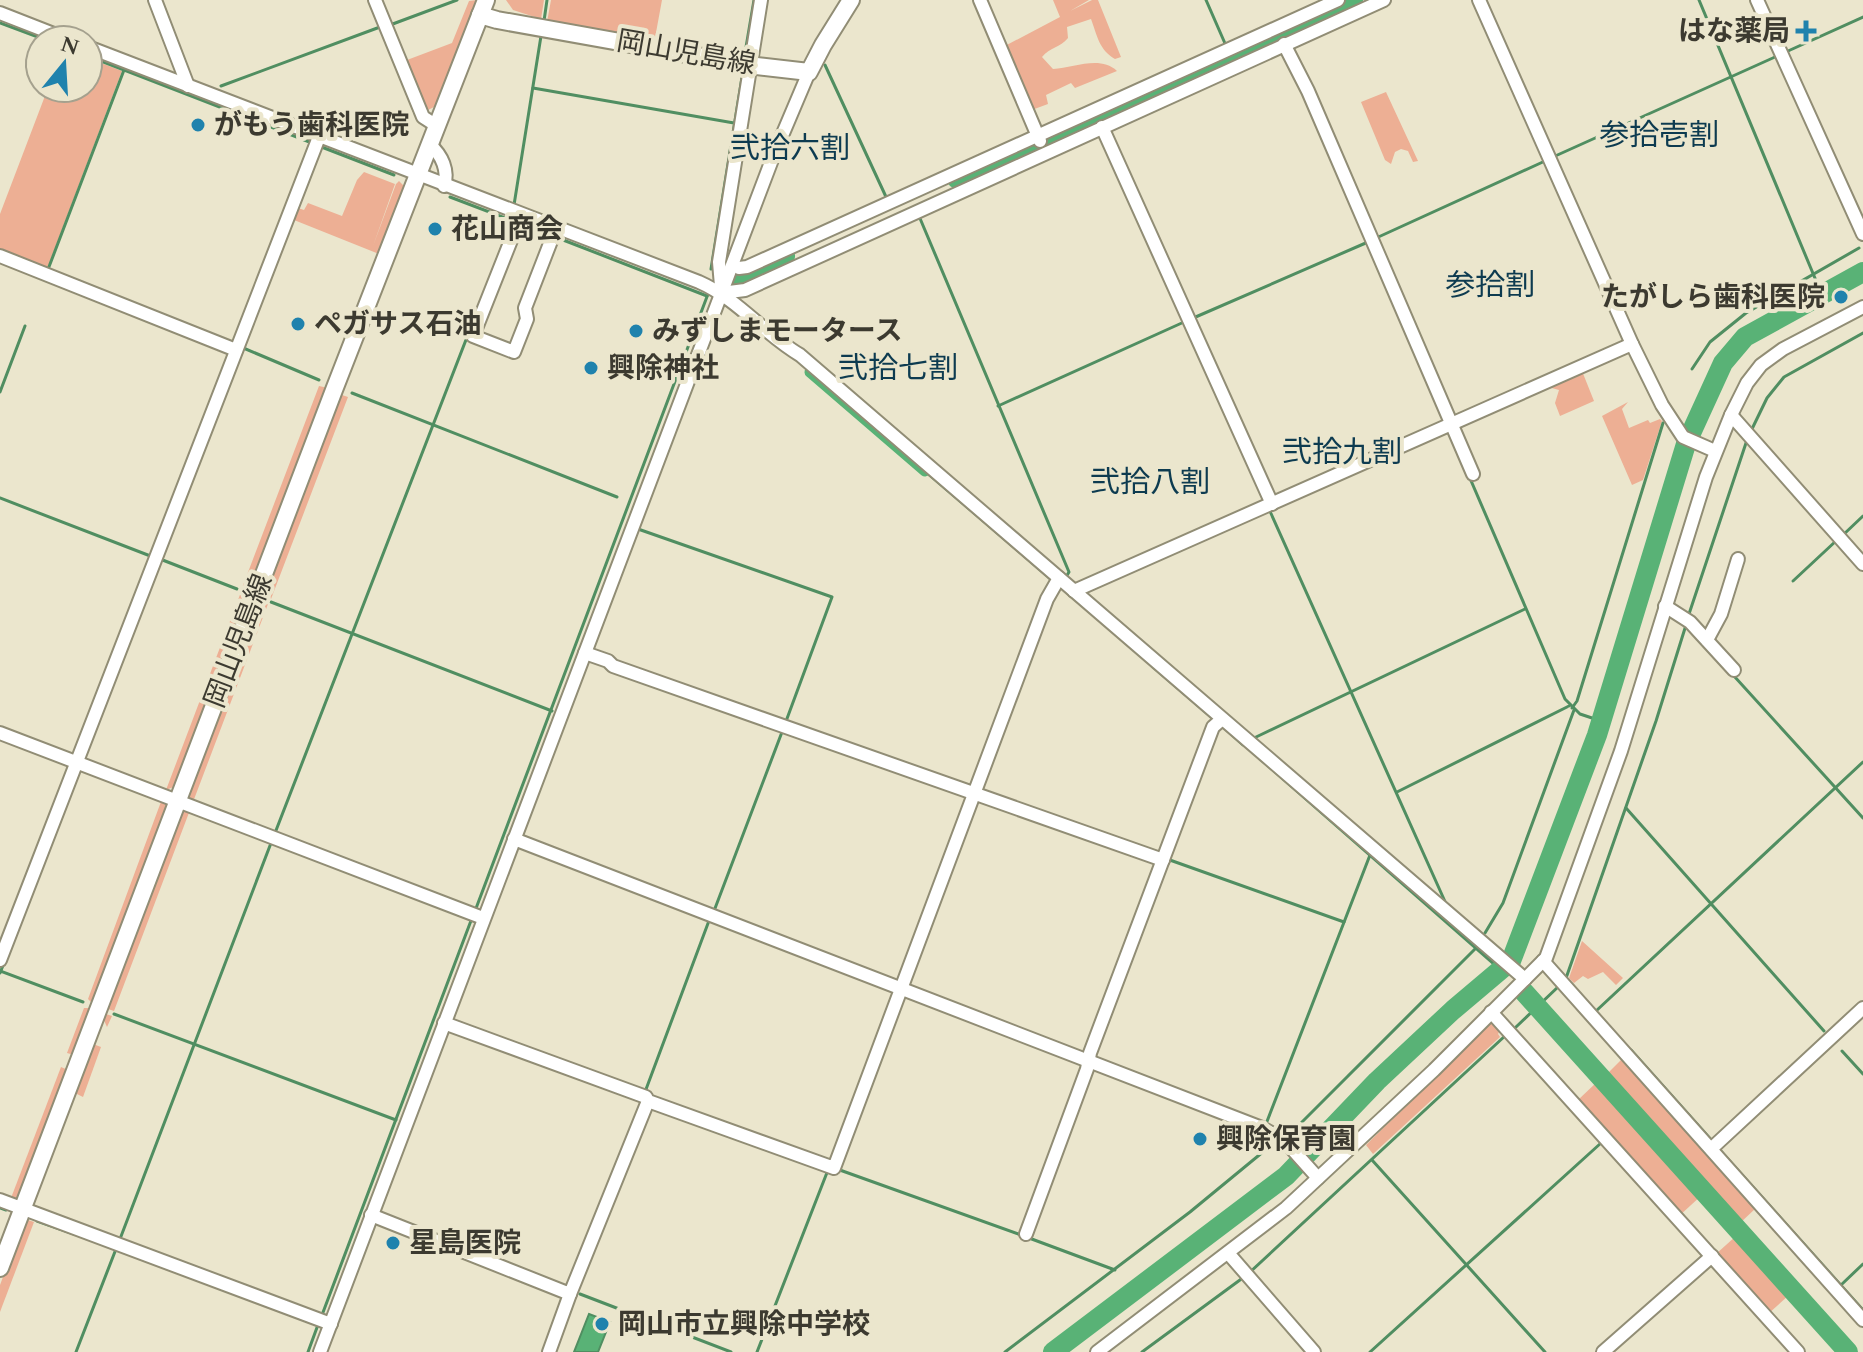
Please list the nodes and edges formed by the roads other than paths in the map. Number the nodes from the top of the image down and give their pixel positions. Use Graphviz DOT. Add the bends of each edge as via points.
graph roads {
  1 [pos="155,0"];
  2 [pos="375,0"];
  3 [pos="761,0"];
  4 [pos="851,0"];
  5 [pos="980,0"];
  6 [pos="1338,0"];
  7 [pos="1384,0"];
  8 [pos="1479,0"];
  9 [pos="1757,0"];
  10 [pos="483,7"];
  11 [pos="0,13"];
  12 [pos="28,24"];
  13 [pos="1284,44"];
  14 [pos="104,53"];
  15 [pos="746,65"];
  16 [pos="809,72"];
  17 [pos="1171,84"];
  18 [pos="188,86"];
  19 [pos="1135,101"];
  20 [pos="437,126"];
  21 [pos="1102,127"];
  22 [pos="317,142"];
  23 [pos="1038,142"];
  24 [pos="430,145"];
  25 [pos="419,175"];
  26 [pos="444,186"];
  27 [pos="519,220"];
  28 [pos="554,233"];
  29 [pos="1863,234"];
  30 [pos="0,256"];
  31 [pos="739,268"];
  32 [pos="721,293"];
  33 [pos="1862,311"];
  34 [pos="1632,344"];
  35 [pos="236,350"];
  36 [pos="1731,415"];
  37 [pos="1450,425"];
  38 [pos="1715,451"];
  39 [pos="1473,474"];
  40 [pos="1269,505"];
  41 [pos="1738,559"];
  42 [pos="1863,564"];
  43 [pos="1057,582"];
  44 [pos="1074,591"];
  45 [pos="1665,606"];
  46 [pos="1707,640"];
  47 [pos="585,653"];
  48 [pos="1734,670"];
  49 [pos="1219,722"];
  50 [pos="0,733"];
  51 [pos="76,762"];
  52 [pos="974,794"];
  53 [pos="178,801"];
  54 [pos="514,839"];
  55 [pos="1164,858"];
  56 [pos="477,916"];
  57 [pos="0,960"];
  58 [pos="1543,961"];
  59 [pos="1522,977"];
  60 [pos="902,988"];
  61 [pos="1863,1008"];
  62 [pos="1491,1012"];
  63 [pos="444,1023"];
  64 [pos="1088,1060"];
  65 [pos="648,1101"];
  66 [pos="1713,1146"];
  67 [pos="1318,1178"];
  68 [pos="0,1200"];
  69 [pos="22,1209"];
  70 [pos="371,1215"];
  71 [pos="1026,1234"];
  72 [pos="1228,1253"];
  73 [pos="1709,1258"];
  74 [pos="0,1268"];
  75 [pos="570,1294"];
  76 [pos="1863,1320"];
  77 [pos="324,1321"];
  78 [pos="320,1352"];
  79 [pos="549,1352"];
  80 [pos="1097,1352"];
  81 [pos="1314,1352"];
  82 [pos="1603,1352"];
  83 [pos="1798,1352"];
  1 -- 18 [label="street"];
  2 -- 20 [label="street" via="423,117"];
  3 -- 15 [label="street"];
  4 -- 16 [label="main road"];
  5 -- 23 [label="street"];
  6 -- 17 [label="street"];
  7 -- 13 [label="street"];
  8 -- 34 [label="street"];
  9 -- 29 [label="street"];
  10 -- 15 [label="main road, 岡山児島線" via="497,20"];
  10 -- 20 [label="main road, 岡山児島線"];
  11 -- 12 [label="street"];
  13 -- 17 [label="street"];
  13 -- 37 [label="street"];
  14 -- 18 [label="street"];
  15 -- 16 [label="main road, 岡山児島線"];
  15 -- 32 [label="street" via="719,262"];
  16 -- 32 [label="street"];
  17 -- 19 [label="street"];
  18 -- 22 [label="street"];
  19 -- 21 [label="street"];
  19 -- 23 [label="street"];
  20 -- 24 [label="main road, 岡山児島線"];
  21 -- 23 [label="street"];
  21 -- 40 [label="street"];
  22 -- 25 [label="street"];
  22 -- 35 [label="street"];
  23 -- 31 [label="street"];
  23 -- 32 [label="street" via="745,290"];
  24 -- 25 [label="main road, 岡山児島線"];
  24 -- 26 [label="street" via="443,162"];
  25 -- 26 [label="street"];
  25 -- 53 [label="main road, 岡山児島線"];
  26 -- 27 [label="street"];
  27 -- 28 [label="street"];
  27 -- 28 [label="street" via="473,336 514,352"];
  28 -- 32 [label="street"];
  30 -- 35 [label="street"];
  32 -- 43 [label="street" via="800,355"];
  32 -- 47 [label="street" via="632,506"];
  33 -- 36 [label="street" via="1761,365"];
  34 -- 37 [label="street"];
  34 -- 38 [label="street" via="1672,423 1687,439"];
  35 -- 51 [label="street"];
  36 -- 38 [label="street"];
  36 -- 42 [label="street"];
  37 -- 39 [label="street"];
  37 -- 40 [label="street"];
  38 -- 45 [label="street"];
  40 -- 44 [label="street"];
  41 -- 46 [label="street"];
  43 -- 44 [label="street"];
  43 -- 52 [label="street"];
  44 -- 49 [label="street"];
  45 -- 46 [label="street"];
  45 -- 58 [label="street" via="1621,751"];
  46 -- 48 [label="street"];
  47 -- 52 [label="street"];
  47 -- 54 [label="street"];
  49 -- 55 [label="street"];
  49 -- 59 [label="street"];
  50 -- 51 [label="street"];
  51 -- 53 [label="street"];
  51 -- 57 [label="street"];
  52 -- 55 [label="street"];
  52 -- 60 [label="street"];
  53 -- 56 [label="street"];
  53 -- 69 [label="main road, 岡山児島線"];
  54 -- 56 [label="street"];
  54 -- 60 [label="street"];
  55 -- 64 [label="street"];
  56 -- 63 [label="street"];
  58 -- 59 [label="street"];
  58 -- 66 [label="street"];
  59 -- 62 [label="street"];
  60 -- 64 [label="street"];
  60 -- 65 [label="street" via="834,1168"];
  61 -- 66 [label="street"];
  62 -- 67 [label="street"];
  62 -- 73 [label="street"];
  63 -- 65 [label="street"];
  63 -- 70 [label="street"];
  64 -- 67 [label="street" via="1278,1136"];
  64 -- 71 [label="street"];
  65 -- 75 [label="street"];
  66 -- 76 [label="street"];
  67 -- 72 [label="street"];
  68 -- 69 [label="street"];
  69 -- 74 [label="main road, 岡山児島線"];
  69 -- 77 [label="street"];
  70 -- 75 [label="street"];
  70 -- 77 [label="street"];
  72 -- 80 [label="street"];
  72 -- 81 [label="street"];
  73 -- 82 [label="street"];
  73 -- 83 [label="street"];
  75 -- 79 [label="street"];
  77 -- 78 [label="street"];
}
